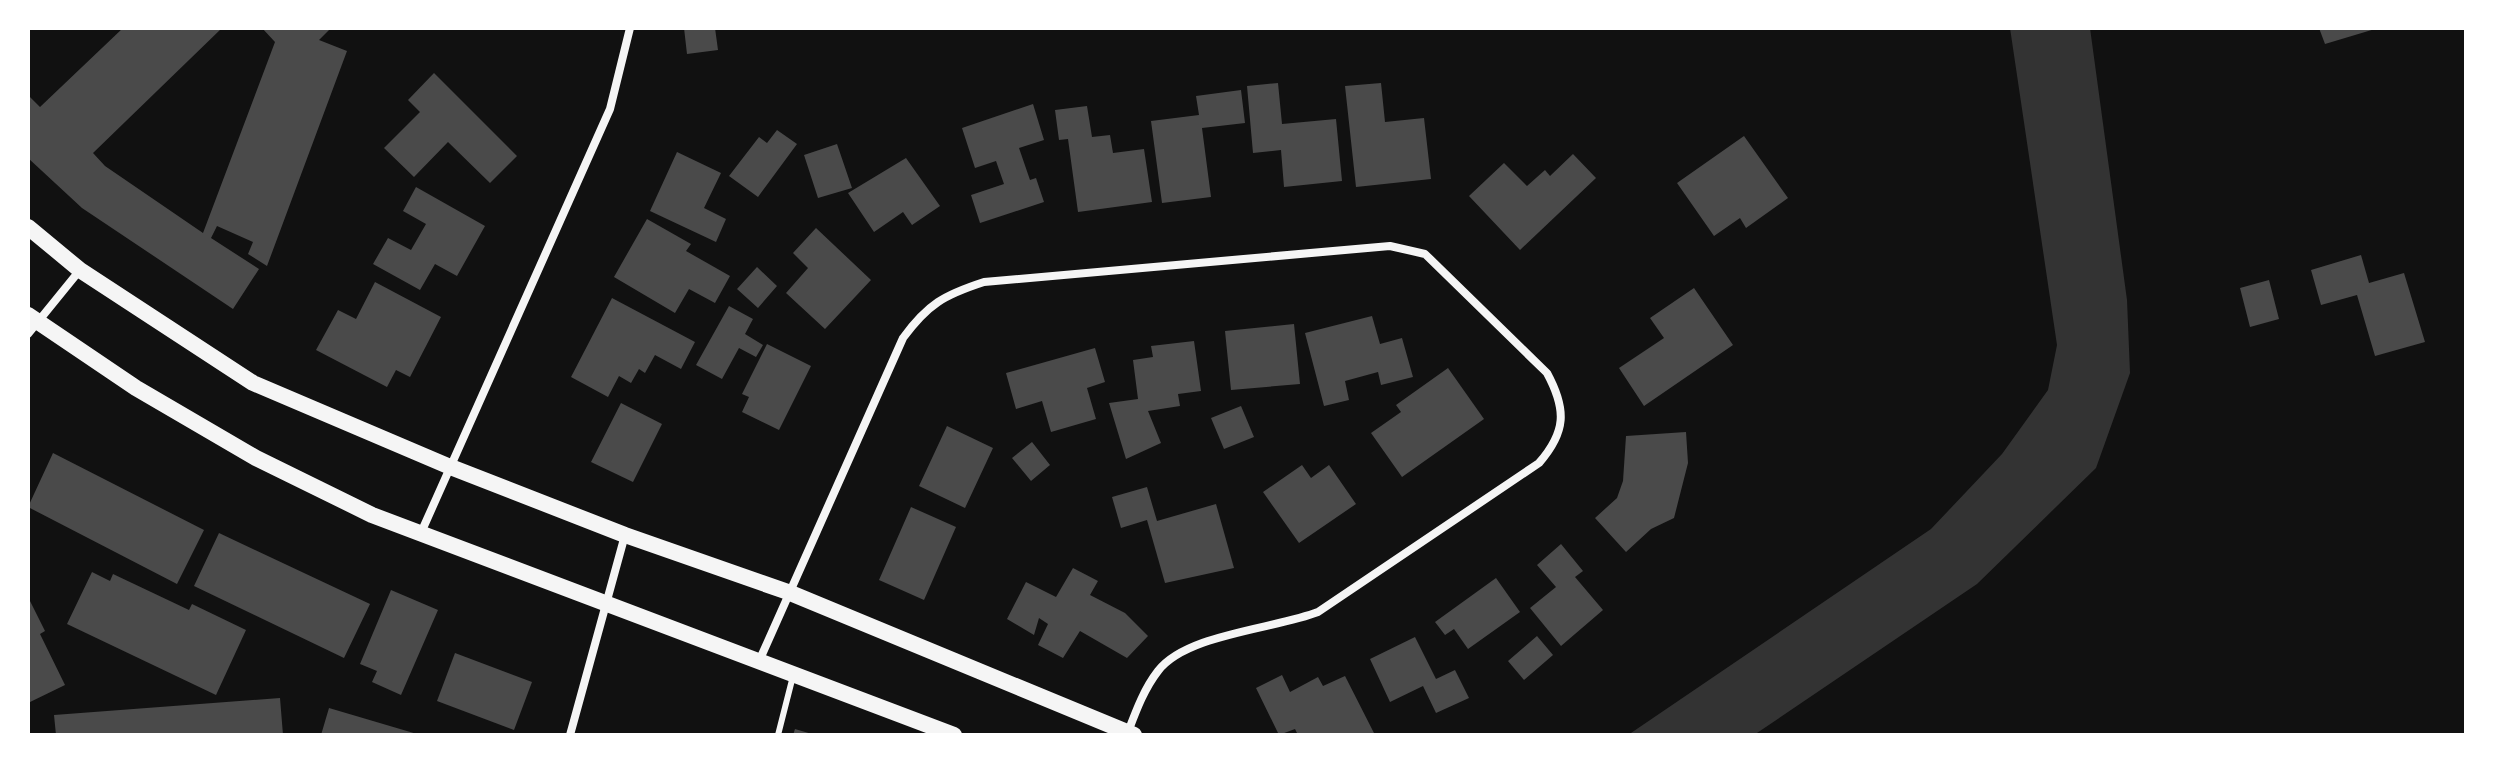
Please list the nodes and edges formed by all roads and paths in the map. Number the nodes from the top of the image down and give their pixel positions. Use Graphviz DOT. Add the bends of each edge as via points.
graph roads {
  1 [pos="630,28"];
  2 [pos="28,227"];
  3 [pos="80,270"];
  4 [pos="32,324"];
  5 [pos="448,466"];
  6 [pos="625,535"];
  7 [pos="420,536"];
  8 [pos="788,592"];
  9 [pos="606,604"];
  10 [pos="760,659"];
  11 [pos="794,673"];
  12 [pos="1130,734"];
  13 [pos="570,735"];
  14 [pos="778,735"];
  15 [pos="954,735"];
  1 -- 5 [label="street" via="610,109"];
  2 -- 3 [label="main road"];
  3 -- 4 [label="street"];
  3 -- 5 [label="main road" via="253,383"];
  4 -- 7 [label="main road" via="256,458"];
  5 -- 6 [label="main road"];
  5 -- 7 [label="street"];
  6 -- 8 [label="main road"];
  6 -- 9 [label="street"];
  7 -- 9 [label="main road"];
  8 -- 10 [label="street"];
  8 -- 12 [label="main road"];
  8 -- 12 [label="street" via="903,338 920,314 946,294 984,282 1390,246 1425,254 1547,373 1562,415 1556,443 1539,463 1318,612 1172,656 1142,696"];
  9 -- 10 [label="main road"];
  9 -- 13 [label="street"];
  10 -- 11 [label="main road"];
  11 -- 14 [label="lane"];
  11 -- 15 [label="main road"];
}
